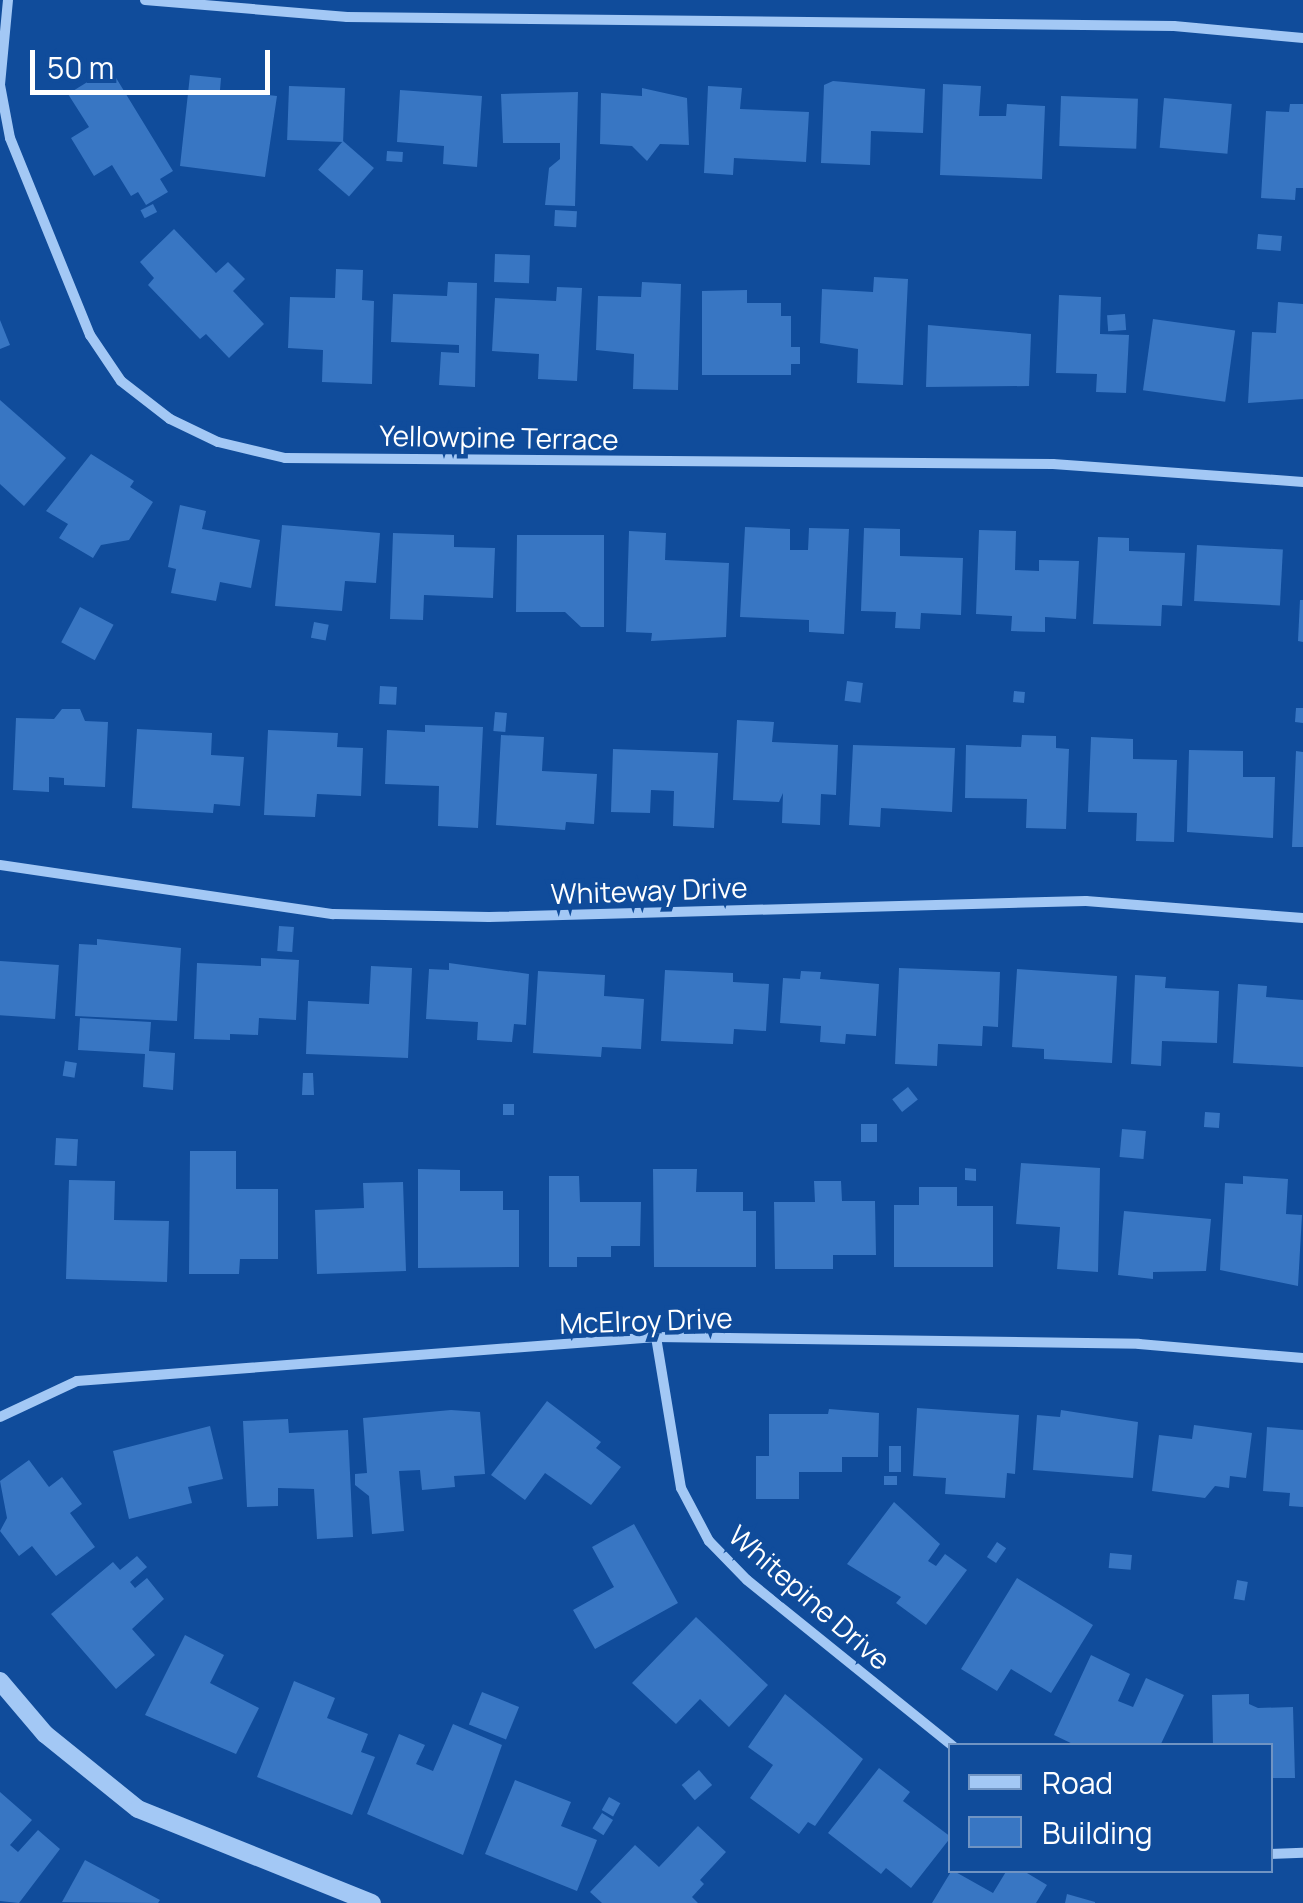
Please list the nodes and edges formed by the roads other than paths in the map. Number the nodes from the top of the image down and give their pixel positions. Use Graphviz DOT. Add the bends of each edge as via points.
graph roads {
  1 [pos="8,0"];
  2 [pos="146,0"];
  3 [pos="1303,38"];
  4 [pos="1303,482"];
  5 [pos="0,864"];
  6 [pos="1303,918"];
  7 [pos="656,1337"];
  8 [pos="1303,1358"];
  9 [pos="0,1417"];
  10 [pos="0,1682"];
  11 [pos="949,1743"];
  12 [pos="1303,1853"];
  13 [pos="1273,1854"];
  14 [pos="372,1903"];
  1 -- 4 [label="street, Yellowpine Terrace" via="0,85 10,138 90,335 122,381 170,419 218,442 285,458 1053,464"];
  2 -- 3 [label="street" via="347,17 1174,26"];
  5 -- 6 [label="street, Whiteway Drive" via="334,914 489,917 1086,901"];
  7 -- 8 [label="street, McElroy Drive" via="1139,1344"];
  7 -- 9 [label="street, McElroy Drive" via="77,1382"];
  7 -- 11 [label="street, Whitepine Drive" via="681,1488 708,1542"];
  10 -- 14 [label="street" via="46,1734 138,1809"];
  12 -- 13 [label="street"];
}
